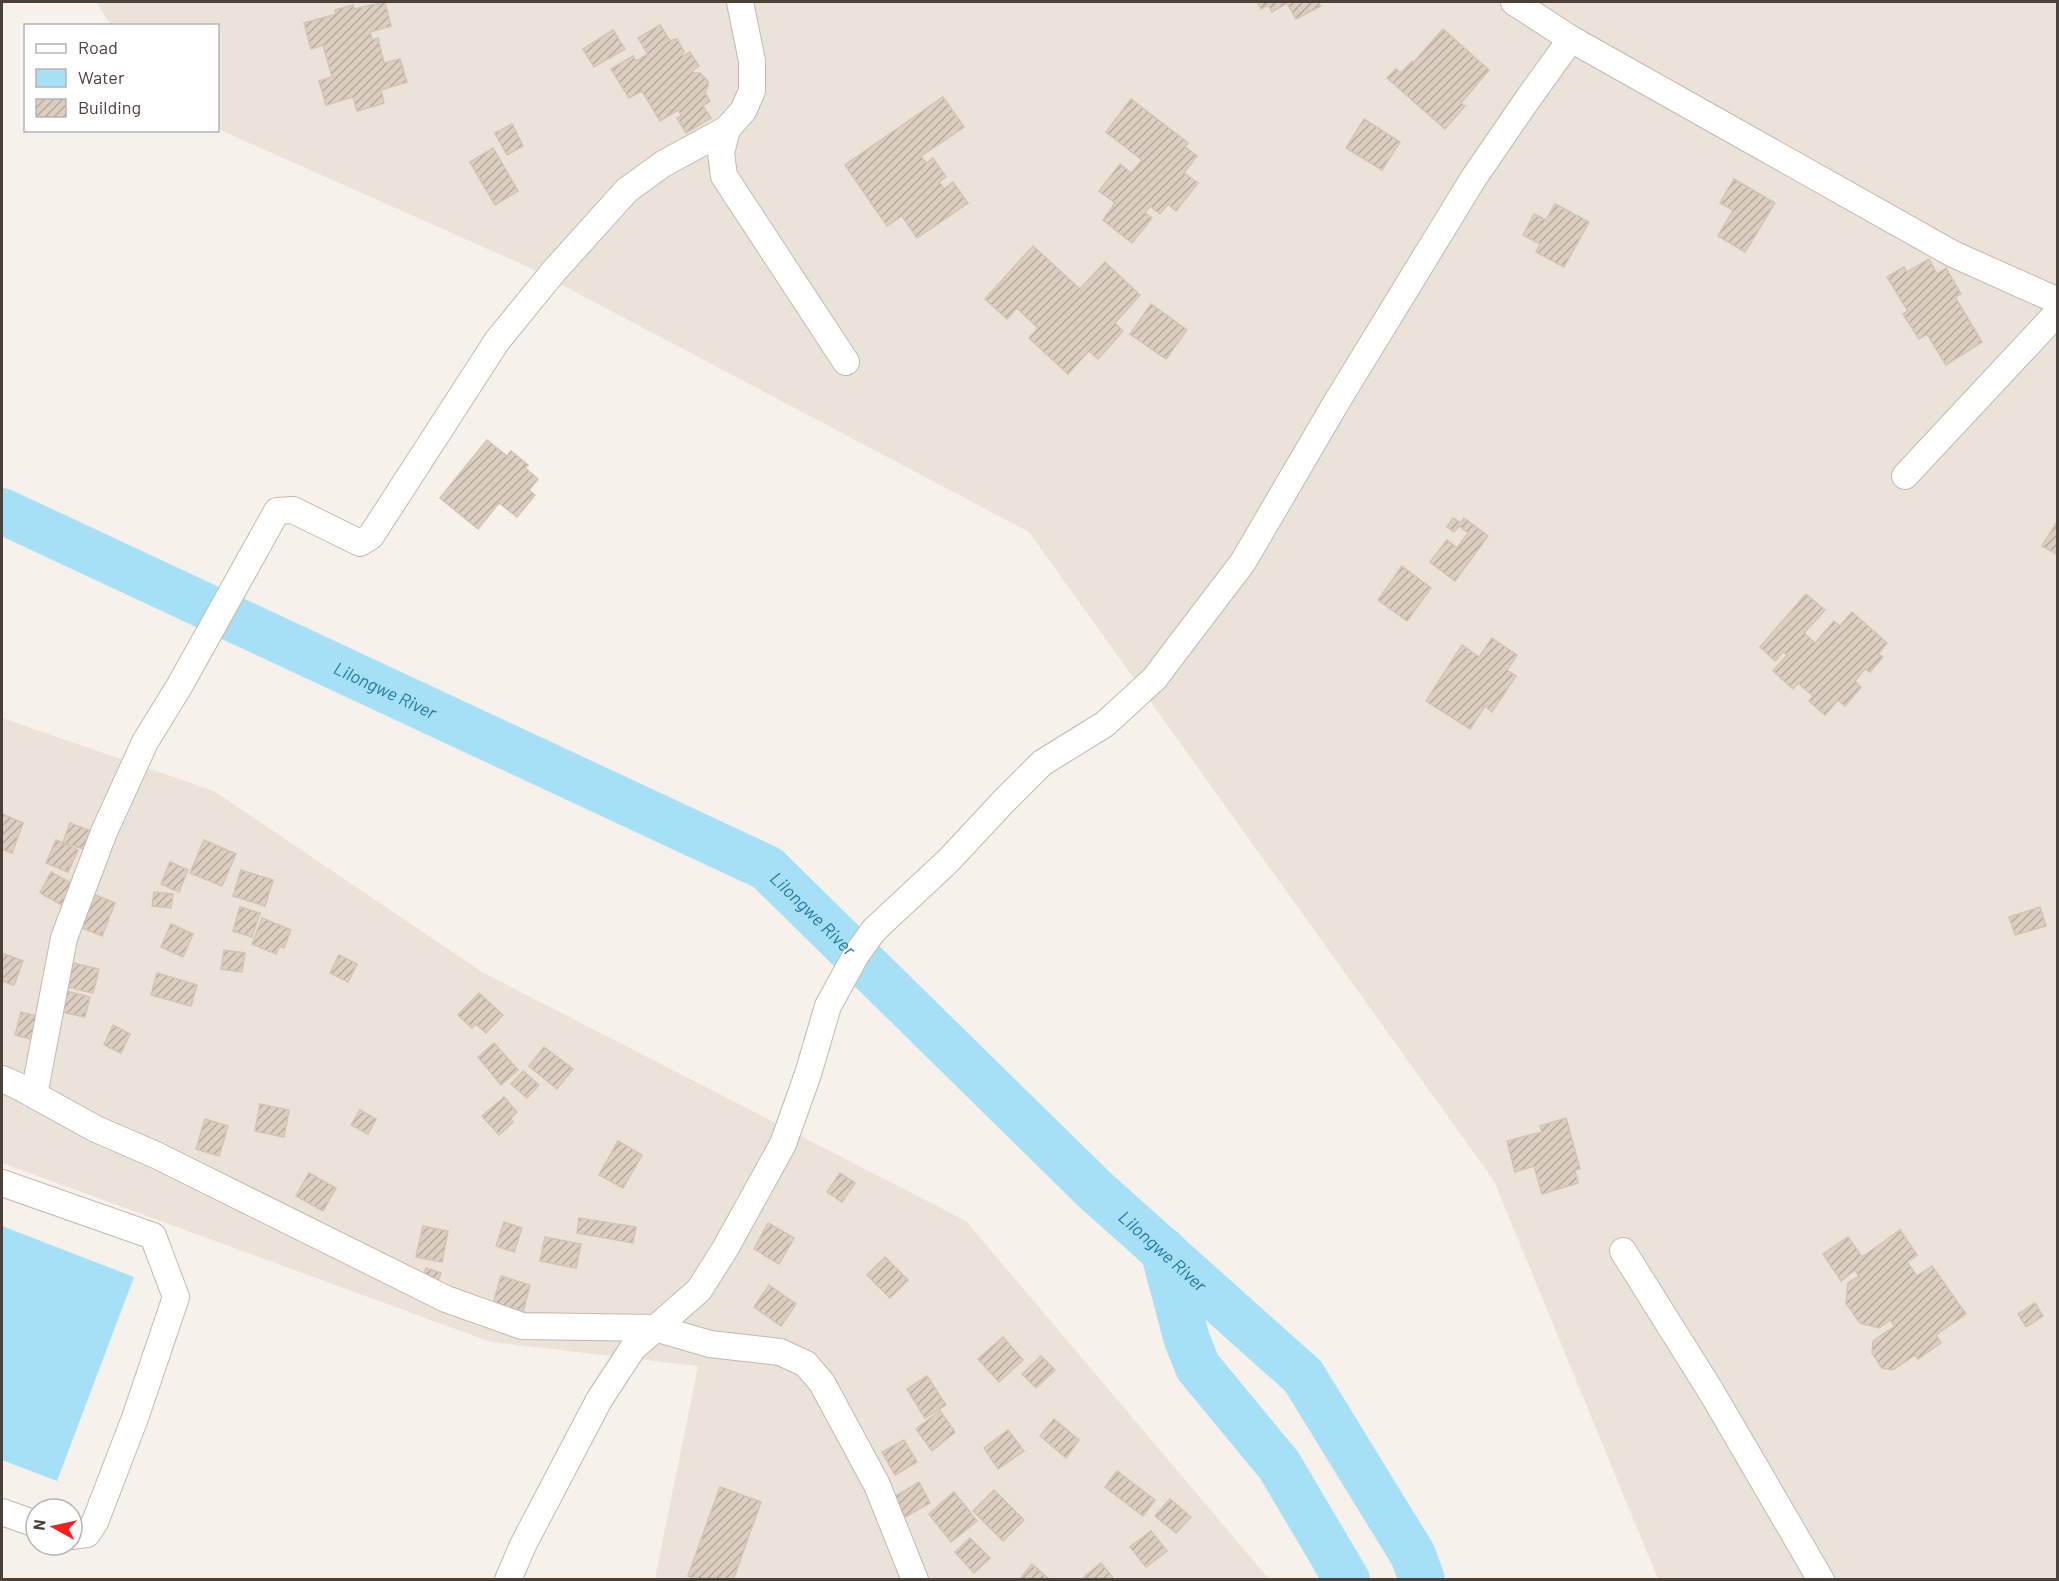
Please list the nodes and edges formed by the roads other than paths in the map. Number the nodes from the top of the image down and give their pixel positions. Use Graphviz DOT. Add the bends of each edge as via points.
graph roads {
  1 [pos="740,2"];
  2 [pos="1514,2"];
  3 [pos="1571,39"];
  4 [pos="727,129"];
  5 [pos="2058,301"];
  6 [pos="2058,312"];
  7 [pos="846,362"];
  8 [pos="1905,476"];
  9 [pos="2,1079"];
  10 [pos="34,1095"];
  11 [pos="2,1183"];
  12 [pos="1623,1251"];
  13 [pos="655,1328"];
  14 [pos="2,1512"];
  15 [pos="24,1520"];
  16 [pos="84,1534"];
  17 [pos="508,1580"];
  18 [pos="915,1580"];
  19 [pos="1821,1580"];
  1 -- 4 [label="street" via="752,61 752,91 743,111"];
  2 -- 3 [label="street"];
  3 -- 5 [label="street" via="1953,254"];
  3 -- 13 [label="street" via="1473,179 1243,562 1155,678 1105,724 1042,763 948,861 874,930 856,955 828,1006 783,1144 699,1290"];
  4 -- 7 [label="street" via="721,153 724,176"];
  4 -- 10 [label="street" via="663,164 627,190 554,271 497,341 371,536 360,543 293,510 277,511 145,742 104,832 64,938"];
  6 -- 8 [label="street"];
  9 -- 10 [label="street"];
  10 -- 13 [label="street" via="446,1299 522,1326"];
  11 -- 16 [label="street" via="153,1236 176,1297 135,1418 95,1521"];
  12 -- 19 [label="street" via="1712,1393"];
  13 -- 17 [label="street" via="633,1348 599,1400"];
  13 -- 18 [label="street" via="710,1344 780,1352 806,1364 822,1383 877,1485"];
  14 -- 15 [label="street"];
}
